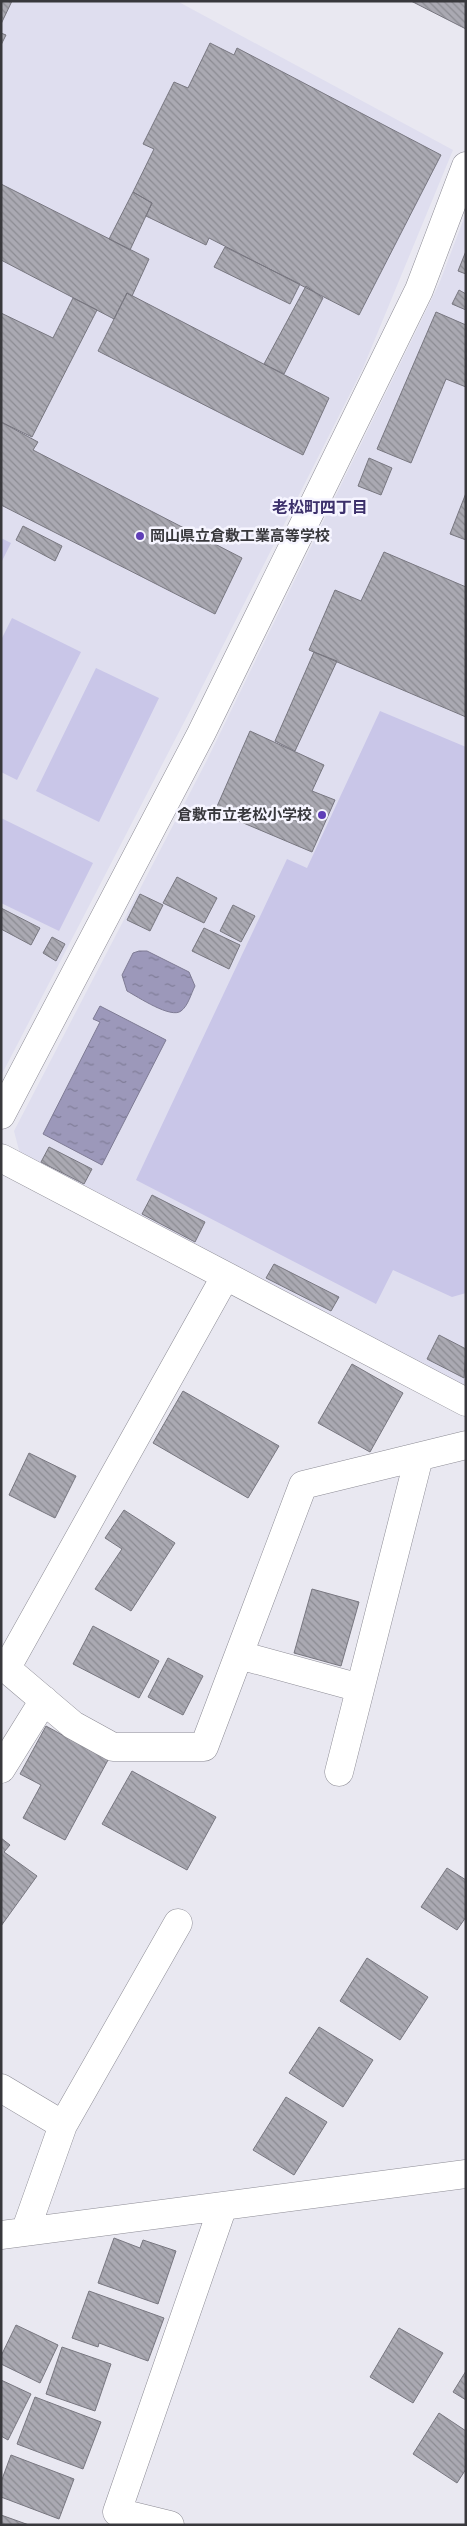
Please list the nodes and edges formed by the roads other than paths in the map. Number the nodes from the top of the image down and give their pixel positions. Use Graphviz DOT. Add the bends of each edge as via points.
graph roads {
  1 [pos="466,166"];
  2 [pos="1,1115"];
  3 [pos="1,1158"];
  4 [pos="225,1276"];
  5 [pos="466,1402"];
  6 [pos="466,1445"];
  7 [pos="419,1457"];
  8 [pos="239,1655"];
  9 [pos="4,1667"];
  10 [pos="360,1688"];
  11 [pos="44,1700"];
  12 [pos="1,1769"];
  13 [pos="339,1772"];
  14 [pos="178,1923"];
  15 [pos="1,2088"];
  16 [pos="63,2124"];
  17 [pos="466,2174"];
  18 [pos="223,2206"];
  19 [pos="13,2233"];
  20 [pos="170,2525"];
  1 -- 2 [label="street" via="419,290 201,734"];
  3 -- 4 [label="street"];
  4 -- 5 [label="street"];
  4 -- 9 [label="street"];
  6 -- 7 [label="street"];
  7 -- 8 [label="street" via="303,1485"];
  7 -- 10 [label="street"];
  8 -- 10 [label="street"];
  8 -- 11 [label="street" via="204,1747 113,1746 73,1725"];
  9 -- 11 [label="street"];
  10 -- 13 [label="street"];
  11 -- 12 [label="street"];
  14 -- 16 [label="street"];
  15 -- 16 [label="street"];
  16 -- 19 [label="street"];
  17 -- 18 [label="street"];
  18 -- 19 [label="street"];
  18 -- 20 [label="street" via="117,2512"];
}
